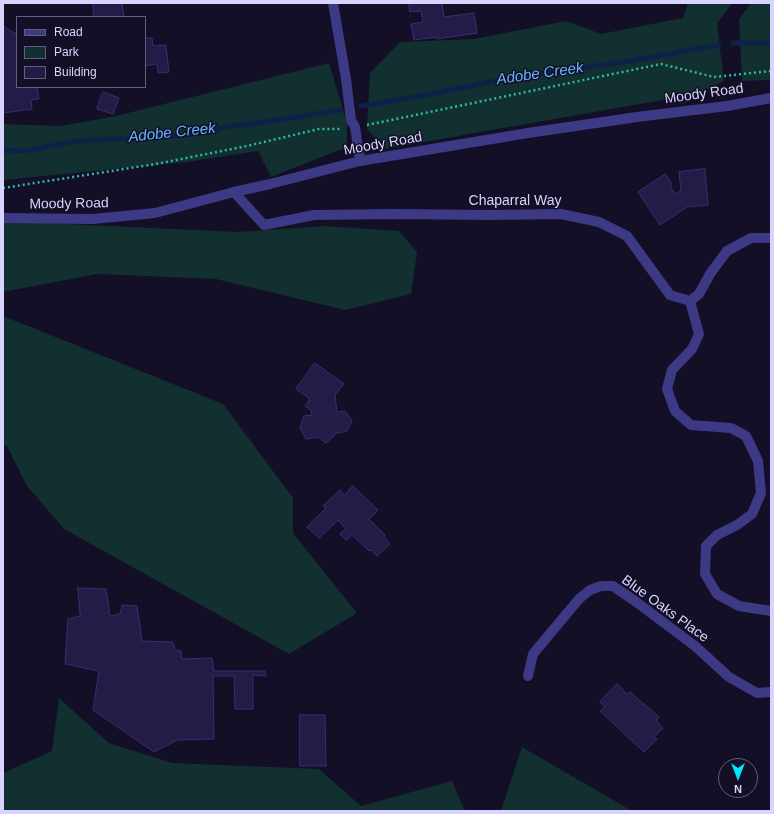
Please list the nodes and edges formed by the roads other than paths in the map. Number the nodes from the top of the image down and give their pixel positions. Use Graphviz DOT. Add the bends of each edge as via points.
graph roads {
  1 [pos="332,3"];
  2 [pos="771,98"];
  3 [pos="360,161"];
  4 [pos="234,192"];
  5 [pos="3,218"];
  6 [pos="771,238"];
  7 [pos="690,301"];
  8 [pos="771,611"];
  9 [pos="528,676"];
  10 [pos="771,692"];
  1 -- 3 [label="street"];
  2 -- 3 [label="street, Moody Road" via="567,127"];
  3 -- 4 [label="street, Moody Road"];
  4 -- 5 [label="street, Moody Road" via="155,213 93,220"];
  4 -- 7 [label="street, Chaparral Way" via="264,225 314,215 394,214 561,214 598,222 627,236 670,295"];
  6 -- 7 [label="street" via="751,238 727,250 699,294"];
  7 -- 8 [label="street" via="699,334 692,349 672,370 667,389 675,412 691,425 731,428 746,436 758,461 761,493 752,514 717,535 706,546 705,574 717,594 739,606"];
  9 -- 10 [label="street, Blue Oaks Place" via="534,654 579,599 590,590 601,586 613,586 695,646 729,677 757,693"];
}
